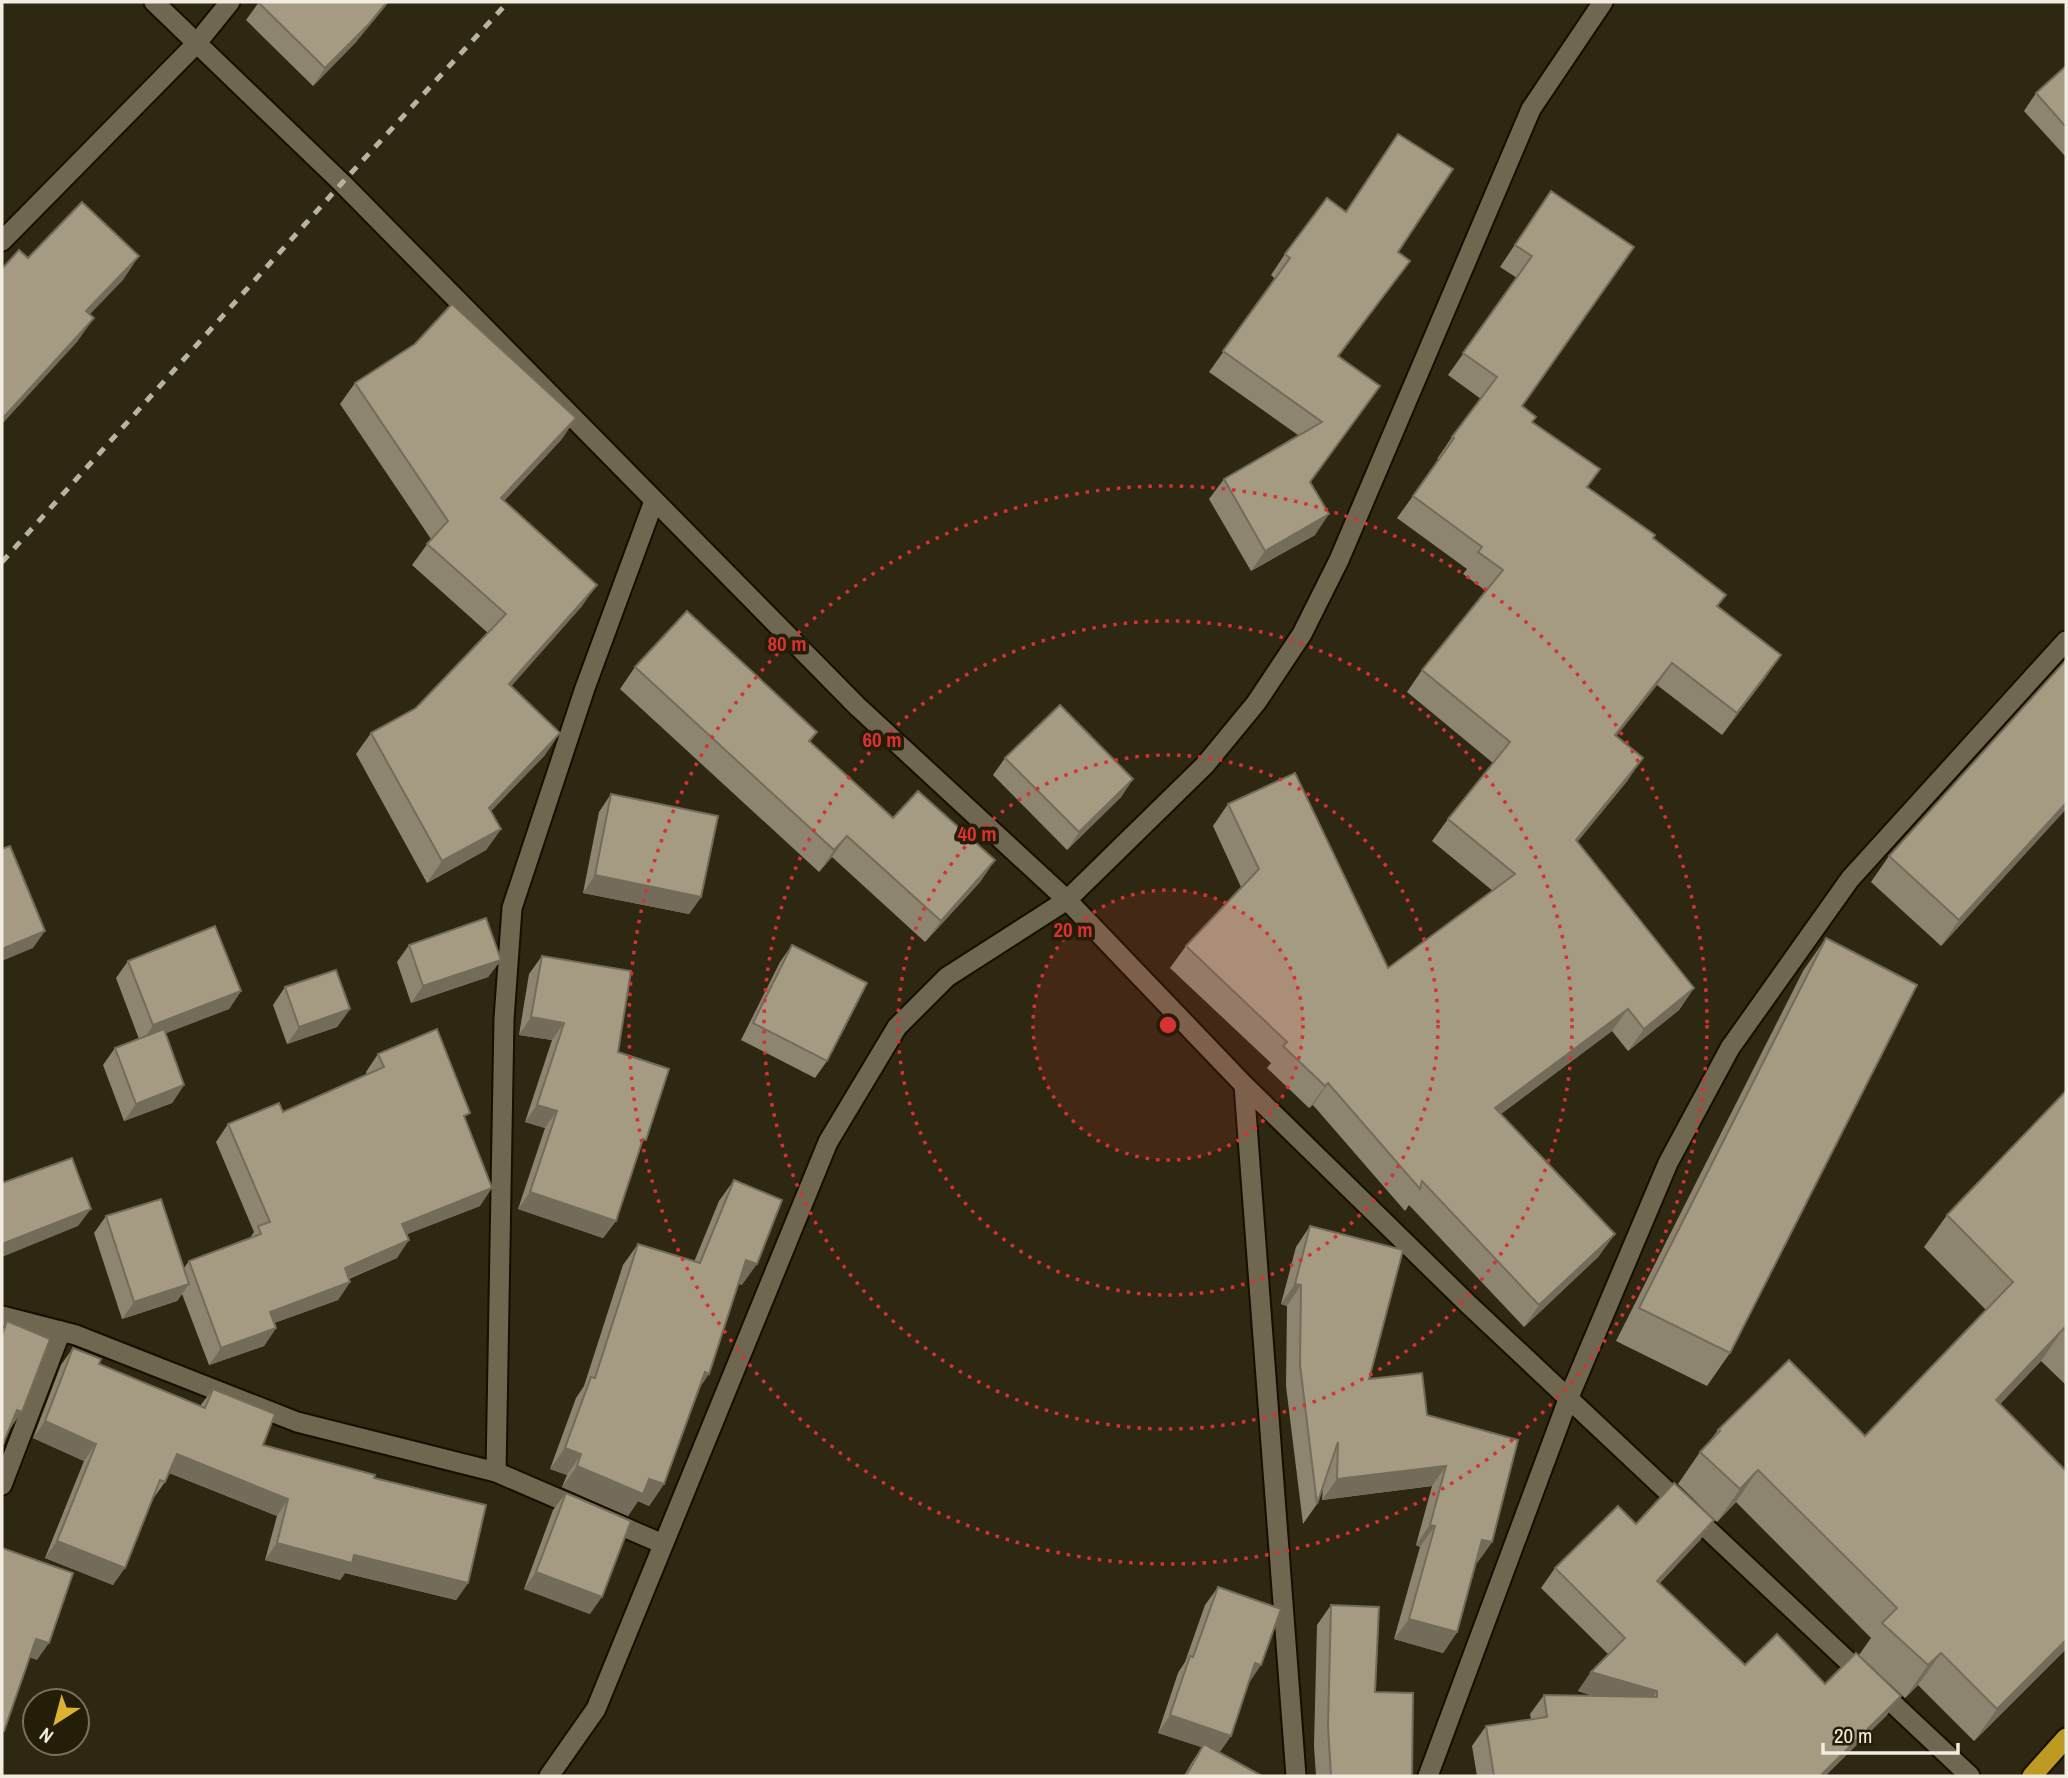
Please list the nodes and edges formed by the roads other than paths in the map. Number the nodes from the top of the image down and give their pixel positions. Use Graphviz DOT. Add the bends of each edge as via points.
graph roads {
  1 [pos="154,2"];
  2 [pos="230,2"];
  3 [pos="1603,2"];
  4 [pos="196,44"];
  5 [pos="2,241"];
  6 [pos="654,501"];
  7 [pos="2066,641"];
  8 [pos="1067,900"];
  9 [pos="1244,1085"];
  10 [pos="2,1316"];
  11 [pos="61,1331"];
  12 [pos="1569,1397"];
  13 [pos="496,1472"];
  14 [pos="2,1485"];
  15 [pos="663,1544"];
  16 [pos="2066,1738"];
  17 [pos="549,1776"];
  18 [pos="1296,1776"];
  19 [pos="1428,1776"];
  20 [pos="1970,1776"];
  21 [pos="2032,1776"];
  1 -- 4 [label="street"];
  2 -- 4 [label="street"];
  3 -- 8 [label="street" via="1531,109 1339,560 1303,634 1256,703 1205,765"];
  4 -- 5 [label="street"];
  4 -- 6 [label="street" via="342,183"];
  6 -- 8 [label="street" via="857,706"];
  6 -- 13 [label="street" via="585,688 512,908 504,1019"];
  7 -- 12 [label="street" via="1850,879 1730,1048 1668,1163"];
  8 -- 9 [label="street"];
  8 -- 15 [label="street" via="947,977 897,1027 828,1142"];
  9 -- 12 [label="street"];
  9 -- 18 [label="street"];
  10 -- 11 [label="street"];
  11 -- 13 [label="street" via="297,1422"];
  11 -- 14 [label="street"];
  12 -- 19 [label="street"];
  12 -- 20 [label="street"];
  13 -- 15 [label="street"];
  15 -- 17 [label="street" via="596,1709"];
  16 -- 21 [label="highway"];
}
